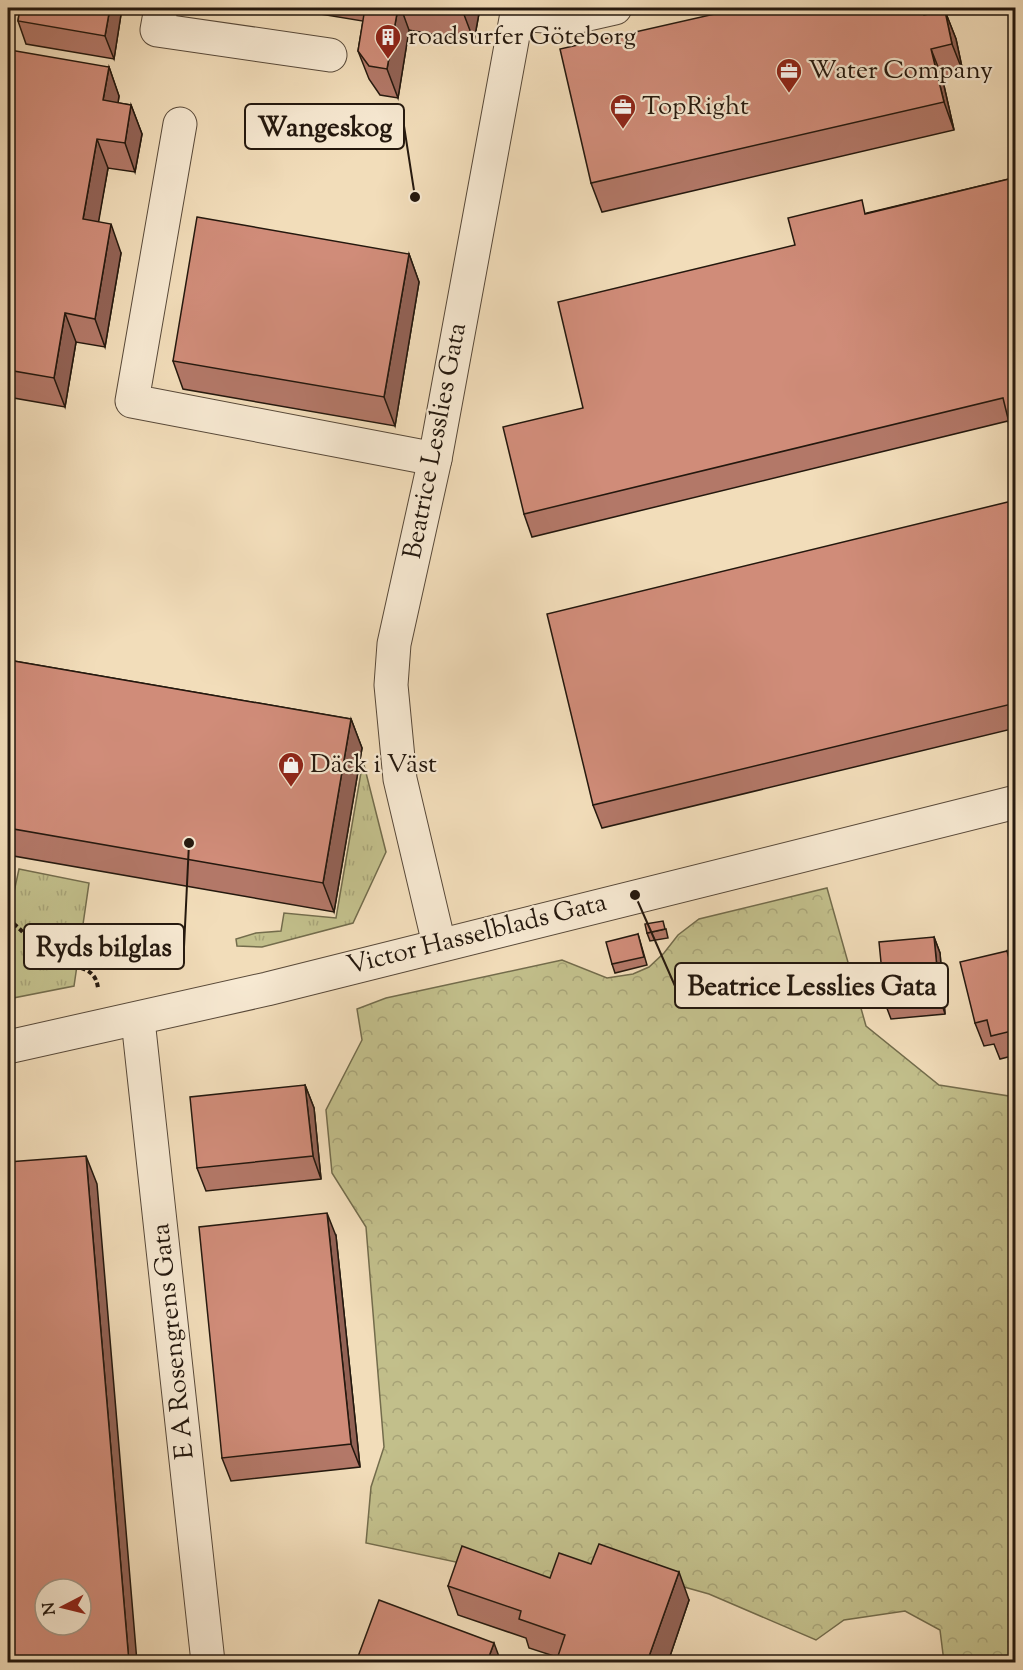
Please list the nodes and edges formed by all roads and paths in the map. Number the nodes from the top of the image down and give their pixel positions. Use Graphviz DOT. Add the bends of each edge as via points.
graph roads {
  1 [pos="161,8"];
  2 [pos="615,8"];
  3 [pos="518,11"];
  4 [pos="330,55"];
  5 [pos="180,124"];
  6 [pos="435,459"];
  7 [pos="1016,801"];
  8 [pos="8,919"];
  9 [pos="439,944"];
  10 [pos="87,991"];
  11 [pos="138,1020"];
  12 [pos="8,1047"];
  13 [pos="208,1662"];
  1 -- 4 [label="street" via="157,30"];
  2 -- 3 [label="street" via="571,18"];
  3 -- 6 [label="street, Beatrice Lesslies Gata"];
  5 -- 6 [label="street" via="132,401"];
  6 -- 9 [label="street, Beatrice Lesslies Gata" via="394,644 392,685 400,779"];
  7 -- 9 [label="street, Victor Hasselblads Gata"];
  8 -- 10 [label="path" via="50,957 92,972 98,988"];
  9 -- 11 [label="street, Victor Hasselblads Gata"];
  11 -- 12 [label="street, Victor Hasselblads Gata"];
  11 -- 13 [label="street, E A Rosengrens Gata"];
}
